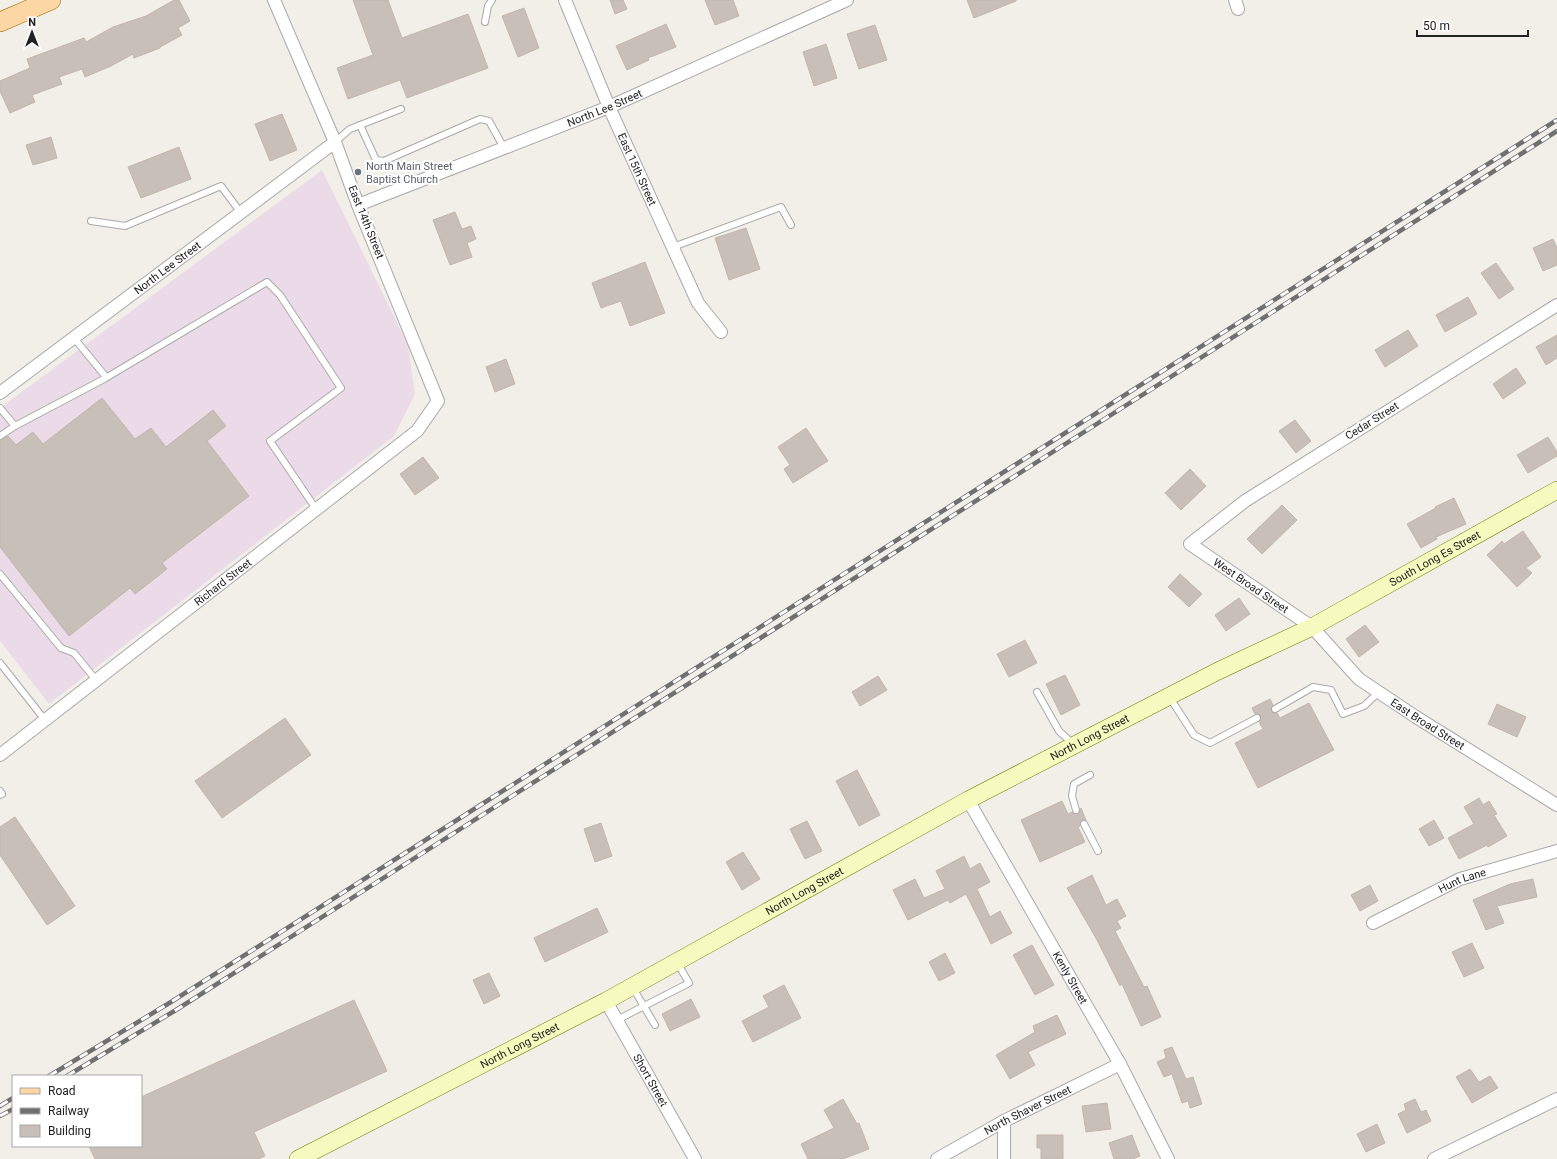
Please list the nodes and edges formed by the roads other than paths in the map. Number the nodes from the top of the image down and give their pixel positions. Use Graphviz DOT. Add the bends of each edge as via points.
graph roads {
  1 [pos="51,0"];
  2 [pos="274,0"];
  3 [pos="492,0"];
  4 [pos="565,0"];
  5 [pos="847,0"];
  6 [pos="0,22"];
  7 [pos="485,22"];
  8 [pos="609,107"];
  9 [pos="401,109"];
  10 [pos="360,125"];
  11 [pos="335,142"];
  12 [pos="504,148"];
  13 [pos="358,205"];
  14 [pos="241,213"];
  15 [pos="91,221"];
  16 [pos="791,225"];
  17 [pos="673,247"];
  18 [pos="1557,305"];
  19 [pos="721,332"];
  20 [pos="74,338"];
  21 [pos="106,377"];
  22 [pos="0,393"];
  23 [pos="438,401"];
  24 [pos="0,408"];
  25 [pos="15,426"];
  26 [pos="0,436"];
  27 [pos="1557,490"];
  28 [pos="316,509"];
  29 [pos="1190,544"];
  30 [pos="0,574"];
  31 [pos="1312,626"];
  32 [pos="0,663"];
  33 [pos="96,680"];
  34 [pos="1037,692"];
  35 [pos="1379,692"];
  36 [pos="1169,696"];
  37 [pos="1275,709"];
  38 [pos="1258,718"];
  39 [pos="45,720"];
  40 [pos="1074,745"];
  41 [pos="0,755"];
  42 [pos="1090,775"];
  43 [pos="0,791"];
  44 [pos="0,795"];
  45 [pos="968,800"];
  46 [pos="1557,805"];
  47 [pos="1076,810"];
  48 [pos="1084,824"];
  49 [pos="1098,851"];
  50 [pos="1557,851"];
  51 [pos="1373,923"];
  52 [pos="677,962"];
  53 [pos="632,986"];
  54 [pos="606,1001"];
  55 [pos="644,1006"];
  56 [pos="617,1020"];
  57 [pos="655,1025"];
  58 [pos="1120,1064"];
  59 [pos="1557,1099"];
  60 [pos="1004,1121"];
  61 [pos="298,1159"];
  62 [pos="695,1159"];
  63 [pos="937,1159"];
  64 [pos="1004,1159"];
  65 [pos="1168,1159"];
  66 [pos="1434,1159"];
  1 -- 6 [label="main road"];
  2 -- 11 [label="street, East 14th Street"];
  3 -- 7 [label="lane"];
  4 -- 8 [label="street, East 15th Street"];
  5 -- 8 [label="street, North Lee Street"];
  8 -- 12 [label="street, North Lee Street"];
  8 -- 17 [label="street, East 15th Street"];
  9 -- 10 [label="lane"];
  10 -- 11 [label="lane" via="350,129"];
  10 -- 12 [label="lane" via="376,160 384,161 480,119 489,121"];
  11 -- 13 [label="street, East 14th Street"];
  11 -- 14 [label="street, North Lee Street"];
  12 -- 13 [label="street, North Lee Street"];
  13 -- 23 [label="street, East 14th Street"];
  14 -- 15 [label="lane" via="221,186 125,226"];
  14 -- 20 [label="street, North Lee Street"];
  16 -- 17 [label="lane" via="781,207"];
  17 -- 19 [label="street, East 15th Street" via="698,303"];
  18 -- 29 [label="street, Cedar Street" via="1245,501"];
  20 -- 21 [label="lane"];
  20 -- 22 [label="street, North Lee Street"];
  21 -- 25 [label="lane"];
  21 -- 28 [label="lane" via="267,282 280,295 341,388 270,441"];
  23 -- 28 [label="street, Richard Street" via="416,431"];
  24 -- 25 [label="lane"];
  25 -- 26 [label="lane"];
  27 -- 31 [label="street, South Long Es Street"];
  28 -- 33 [label="street, Richard Street"];
  29 -- 31 [label="street, West Broad Street"];
  30 -- 33 [label="lane" via="61,648 74,653"];
  31 -- 35 [label="street, East Broad Street" via="1359,678"];
  31 -- 36 [label="street, North Long Street"];
  32 -- 39 [label="lane"];
  33 -- 39 [label="street, Richard Street"];
  34 -- 40 [label="lane" via="1059,731"];
  35 -- 37 [label="lane" via="1364,706 1343,714 1331,690 1313,687"];
  35 -- 46 [label="street, East Broad Street"];
  36 -- 38 [label="lane" via="1194,735 1210,743"];
  36 -- 40 [label="street, North Long Street"];
  39 -- 41 [label="street, Richard Street"];
  40 -- 45 [label="street, North Long Street"];
  42 -- 47 [label="lane" via="1074,784 1072,796"];
  43 -- 44 [label="lane"];
  45 -- 52 [label="street, North Long Street"];
  45 -- 58 [label="street, Kenly Street"];
  48 -- 49 [label="lane"];
  50 -- 51 [label="street, Hunt Lane" via="1460,879"];
  52 -- 53 [label="street, North Long Street"];
  52 -- 55 [label="lane" via="689,983"];
  53 -- 54 [label="street, North Long Street"];
  53 -- 55 [label="lane"];
  54 -- 56 [label="street, Short Street"];
  54 -- 61 [label="street, North Long Street"];
  55 -- 56 [label="lane"];
  55 -- 57 [label="lane"];
  56 -- 62 [label="street, Short Street"];
  58 -- 60 [label="street, North Shaver Street"];
  58 -- 65 [label="street, Kenly Street"];
  59 -- 66 [label="street"];
  60 -- 63 [label="street, North Shaver Street"];
  60 -- 64 [label="street"];
}
